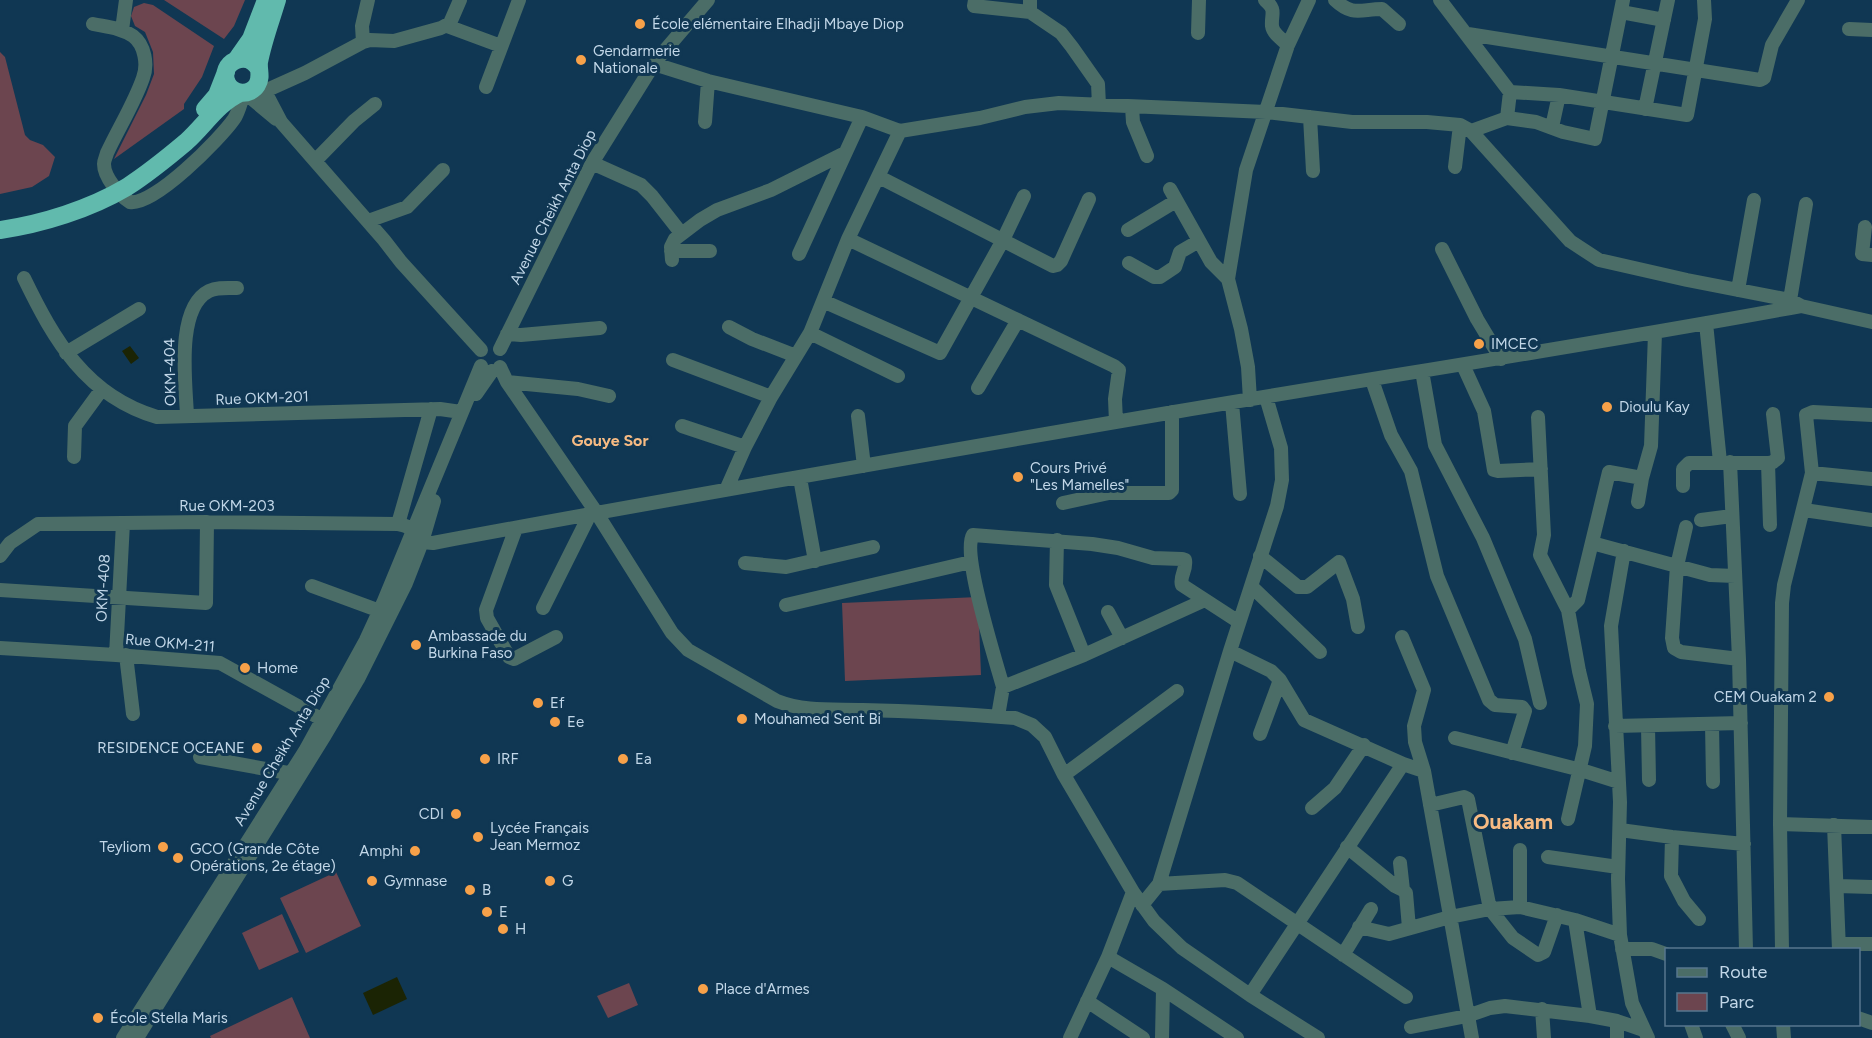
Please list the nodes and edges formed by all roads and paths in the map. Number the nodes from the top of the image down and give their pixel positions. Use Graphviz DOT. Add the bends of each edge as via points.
graph roads {
  1 [pos="126,0"];
  2 [pos="266,0"];
  3 [pos="277,0"];
  4 [pos="368,0"];
  5 [pos="460,0"];
  6 [pos="519,0"];
  7 [pos="708,0"];
  8 [pos="975,0"];
  9 [pos="1200,0"];
  10 [pos="1264,0"];
  11 [pos="1309,0"];
  12 [pos="1335,0"];
  13 [pos="1440,0"];
  14 [pos="1668,0"];
  15 [pos="1704,0"];
  16 [pos="1798,0"];
  17 [pos="1030,6"];
  18 [pos="1622,6"];
  19 [pos="1664,20"];
  20 [pos="93,24"];
  21 [pos="1399,24"];
  22 [pos="447,26"];
  23 [pos="1849,29"];
  24 [pos="122,30"];
  25 [pos="1872,30"];
  26 [pos="1198,33"];
  27 [pos="1468,34"];
  28 [pos="363,42"];
  29 [pos="1288,45"];
  30 [pos="501,46"];
  31 [pos="1612,57"];
  32 [pos="1654,63"];
  33 [pos="654,64"];
  34 [pos="232,66"];
  35 [pos="1695,70"];
  36 [pos="261,80"];
  37 [pos="708,81"];
  38 [pos="486,87"];
  39 [pos="1510,92"];
  40 [pos="243,93"];
  41 [pos="1559,95"];
  42 [pos="217,101"];
  43 [pos="1603,102"];
  44 [pos="375,104"];
  45 [pos="1100,105"];
  46 [pos="1132,107"];
  47 [pos="1644,109"];
  48 [pos="1266,112"];
  49 [pos="862,117"];
  50 [pos="1310,117"];
  51 [pos="1507,118"];
  52 [pos="281,122"];
  53 [pos="705,122"];
  54 [pos="1552,127"];
  55 [pos="1466,128"];
  56 [pos="900,131"];
  57 [pos="845,153"];
  58 [pos="1147,156"];
  59 [pos="315,161"];
  60 [pos="592,163"];
  61 [pos="1455,167"];
  62 [pos="443,170"];
  63 [pos="1313,171"];
  64 [pos="879,177"];
  65 [pos="1024,196"];
  66 [pos="1089,199"];
  67 [pos="1754,200"];
  68 [pos="1806,204"];
  69 [pos="0,219"];
  70 [pos="368,222"];
  71 [pos="1865,227"];
  72 [pos="0,230"];
  73 [pos="1128,230"];
  74 [pos="681,233"];
  75 [pos="848,239"];
  76 [pos="1003,240"];
  77 [pos="1199,241"];
  78 [pos="1442,249"];
  79 [pos="710,251"];
  80 [pos="799,254"];
  81 [pos="1872,255"];
  82 [pos="1129,263"];
  83 [pos="24,278"];
  84 [pos="1228,279"];
  85 [pos="237,288"];
  86 [pos="1738,290"];
  87 [pos="972,297"];
  88 [pos="823,301"];
  89 [pos="1796,303"];
  90 [pos="139,309"];
  91 [pos="1018,320"];
  92 [pos="1872,322"];
  93 [pos="1706,323"];
  94 [pos="729,327"];
  95 [pos="600,328"];
  96 [pos="507,333"];
  97 [pos="810,333"];
  98 [pos="1655,333"];
  99 [pos="500,349"];
  100 [pos="482,350"];
  101 [pos="66,353"];
  102 [pos="796,356"];
  103 [pos="1501,359"];
  104 [pos="673,360"];
  105 [pos="1463,365"];
  106 [pos="491,368"];
  107 [pos="1422,371"];
  108 [pos="898,376"];
  109 [pos="1372,380"];
  110 [pos="507,382"];
  111 [pos="978,388"];
  112 [pos="102,389"];
  113 [pos="609,396"];
  114 [pos="771,398"];
  115 [pos="1266,398"];
  116 [pos="1250,400"];
  117 [pos="1232,403"];
  118 [pos="431,409"];
  119 [pos="461,412"];
  120 [pos="1172,412"];
  121 [pos="1773,414"];
  122 [pos="1872,415"];
  123 [pos="187,416"];
  124 [pos="858,416"];
  125 [pos="1538,417"];
  126 [pos="1116,422"];
  127 [pos="682,426"];
  128 [pos="745,447"];
  129 [pos="74,456"];
  130 [pos="1725,462"];
  131 [pos="1768,463"];
  132 [pos="864,466"];
  133 [pos="1541,469"];
  134 [pos="1812,473"];
  135 [pos="412,476"];
  136 [pos="800,478"];
  137 [pos="1642,478"];
  138 [pos="1872,479"];
  139 [pos="432,483"];
  140 [pos="1683,486"];
  141 [pos="726,490"];
  142 [pos="1240,494"];
  143 [pos="407,495"];
  144 [pos="425,502"];
  145 [pos="1638,502"];
  146 [pos="1063,503"];
  147 [pos="1804,510"];
  148 [pos="593,513"];
  149 [pos="1732,516"];
  150 [pos="1701,520"];
  151 [pos="1872,520"];
  152 [pos="207,522"];
  153 [pos="123,523"];
  154 [pos="398,524"];
  155 [pos="1770,525"];
  156 [pos="1686,527"];
  157 [pos="516,528"];
  158 [pos="414,530"];
  159 [pos="1057,540"];
  160 [pos="422,542"];
  161 [pos="1592,543"];
  162 [pos="873,547"];
  163 [pos="1624,551"];
  164 [pos="1260,555"];
  165 [pos="0,556"];
  166 [pos="815,561"];
  167 [pos="971,562"];
  168 [pos="745,563"];
  169 [pos="1677,567"];
  170 [pos="1736,576"];
  171 [pos="312,586"];
  172 [pos="1251,586"];
  173 [pos="0,590"];
  174 [pos="119,597"];
  175 [pos="1205,600"];
  176 [pos="786,606"];
  177 [pos="543,608"];
  178 [pos="1568,610"];
  179 [pos="380,611"];
  180 [pos="1108,612"];
  181 [pos="1239,622"];
  182 [pos="1358,627"];
  183 [pos="556,637"];
  184 [pos="1402,637"];
  185 [pos="1122,638"];
  186 [pos="0,648"];
  187 [pos="1230,651"];
  188 [pos="1320,652"];
  189 [pos="121,655"];
  190 [pos="1084,655"];
  191 [pos="1739,659"];
  192 [pos="1280,680"];
  193 [pos="1003,687"];
  194 [pos="1177,691"];
  195 [pos="1540,703"];
  196 [pos="133,714"];
  197 [pos="998,716"];
  198 [pos="323,720"];
  199 [pos="1741,723"];
  200 [pos="1712,724"];
  201 [pos="1615,726"];
  202 [pos="1648,726"];
  203 [pos="1260,734"];
  204 [pos="1455,738"];
  205 [pos="1364,745"];
  206 [pos="1512,753"];
  207 [pos="200,757"];
  208 [pos="1403,764"];
  209 [pos="1581,770"];
  210 [pos="1424,771"];
  211 [pos="288,773"];
  212 [pos="1064,775"];
  213 [pos="1648,780"];
  214 [pos="1619,782"];
  215 [pos="1713,782"];
  216 [pos="1430,805"];
  217 [pos="1312,808"];
  218 [pos="1568,819"];
  219 [pos="1780,824"];
  220 [pos="1834,825"];
  221 [pos="1872,827"];
  222 [pos="1620,830"];
  223 [pos="1672,837"];
  224 [pos="1744,844"];
  225 [pos="1347,847"];
  226 [pos="1520,850"];
  227 [pos="1548,857"];
  228 [pos="1401,863"];
  229 [pos="1618,867"];
  230 [pos="1159,884"];
  231 [pos="1837,886"];
  232 [pos="1872,887"];
  233 [pos="1403,890"];
  234 [pos="1133,892"];
  235 [pos="1142,905"];
  236 [pos="1520,907"];
  237 [pos="1371,909"];
  238 [pos="1490,909"];
  239 [pos="1557,915"];
  240 [pos="1450,917"];
  241 [pos="1699,919"];
  242 [pos="1575,920"];
  243 [pos="1297,923"];
  244 [pos="1359,927"];
  245 [pos="1408,928"];
  246 [pos="1621,942"];
  247 [pos="1872,944"];
  248 [pos="1839,947"];
  249 [pos="1746,948"];
  250 [pos="1782,948"];
  251 [pos="1665,954"];
  252 [pos="1343,955"];
  253 [pos="1108,957"];
  254 [pos="1162,989"];
  255 [pos="1250,995"];
  256 [pos="1406,997"];
  257 [pos="1087,1001"];
  258 [pos="1542,1009"];
  259 [pos="1467,1016"];
  260 [pos="1590,1016"];
  261 [pos="1617,1020"];
  262 [pos="1411,1027"];
  263 [pos="1645,1034"];
  264 [pos="1138,1037"];
  265 [pos="123,1038"];
  266 [pos="137,1038"];
  267 [pos="1070,1038"];
  268 [pos="1162,1038"];
  269 [pos="1237,1038"];
  270 [pos="1318,1038"];
  271 [pos="1472,1038"];
  272 [pos="1544,1038"];
  273 [pos="1617,1038"];
  1 -- 24 [label="street"];
  2 -- 34 [label="highway" via="246,49"];
  3 -- 36 [label="highway" via="260,59"];
  4 -- 28 [label="street"];
  5 -- 22 [label="street"];
  6 -- 30 [label="street"];
  7 -- 33 [label="street, Avenue Cheikh Anta Diop"];
  8 -- 17 [label="street" via="974,6"];
  9 -- 26 [label="street"];
  10 -- 29 [label="street" via="1272,9 1274,32"];
  11 -- 29 [label="street"];
  12 -- 21 [label="street" via="1344,8 1360,12 1382,9"];
  13 -- 27 [label="street"];
  14 -- 19 [label="street"];
  15 -- 35 [label="street" via="1705,19"];
  16 -- 35 [label="street" via="1772,45 1764,78"];
  17 -- 45 [label="street" via="1072,47 1098,84"];
  18 -- 19 [label="street"];
  18 -- 31 [label="street"];
  19 -- 32 [label="street"];
  20 -- 24 [label="street"];
  22 -- 28 [label="street" via="394,41"];
  22 -- 30 [label="street"];
  23 -- 25 [label="street"];
  24 -- 40 [label="street" via="140,43 145,63 144,77 104,164 107,176 124,199 142,201 192,165 236,117"];
  27 -- 31 [label="street"];
  27 -- 39 [label="street"];
  28 -- 36 [label="street" via="305,73"];
  29 -- 48 [label="street"];
  30 -- 38 [label="street"];
  31 -- 32 [label="street"];
  31 -- 43 [label="street"];
  32 -- 35 [label="street"];
  32 -- 47 [label="street"];
  33 -- 37 [label="street"];
  33 -- 60 [label="street, Avenue Cheikh Anta Diop"];
  34 -- 36 [label="highway" via="248,59 256,65"];
  34 -- 40 [label="highway" via="227,83"];
  34 -- 42 [label="highway"];
  35 -- 47 [label="street" via="1687,115"];
  36 -- 40 [label="highway"];
  36 -- 52 [label="street"];
  37 -- 49 [label="street"];
  37 -- 53 [label="street"];
  39 -- 41 [label="street"];
  39 -- 51 [label="street"];
  40 -- 42 [label="highway"];
  40 -- 52 [label="street"];
  41 -- 43 [label="street"];
  41 -- 54 [label="street"];
  42 -- 69 [label="highway" via="122,180 86,198"];
  42 -- 72 [label="highway" via="187,141 125,187 59,215"];
  43 -- 47 [label="street"];
  43 -- 54 [label="street" via="1595,139"];
  44 -- 59 [label="street"];
  45 -- 46 [label="street"];
  45 -- 56 [label="street" via="1059,103 1025,107"];
  46 -- 48 [label="street"];
  46 -- 58 [label="street" via="1133,122"];
  48 -- 50 [label="street"];
  48 -- 84 [label="street" via="1242,187"];
  49 -- 56 [label="street"];
  49 -- 57 [label="street"];
  50 -- 55 [label="street" via="1352,122 1427,122"];
  50 -- 63 [label="street"];
  51 -- 54 [label="street"];
  51 -- 55 [label="street"];
  52 -- 59 [label="street"];
  55 -- 61 [label="street"];
  55 -- 86 [label="street" via="1570,241 1599,260"];
  56 -- 64 [label="street"];
  57 -- 74 [label="street" via="771,190 717,210"];
  57 -- 80 [label="street"];
  59 -- 70 [label="street"];
  60 -- 74 [label="street" via="641,185"];
  60 -- 96 [label="street, Avenue Cheikh Anta Diop"];
  62 -- 70 [label="street" via="407,207"];
  64 -- 75 [label="street"];
  64 -- 76 [label="street"];
  65 -- 76 [label="street"];
  66 -- 76 [label="street" via="1058,265"];
  67 -- 86 [label="street"];
  68 -- 89 [label="street"];
  70 -- 100 [label="street"];
  71 -- 81 [label="street" via="1862,254"];
  73 -- 77 [label="street" via="1173,195"];
  74 -- 79 [label="street" via="675,239 672,256"];
  75 -- 87 [label="street"];
  75 -- 88 [label="street"];
  76 -- 87 [label="street"];
  77 -- 82 [label="street" via="1180,252 1175,267 1160,277"];
  77 -- 84 [label="street" via="1211,262"];
  78 -- 103 [label="street"];
  83 -- 101 [label="street, Rue OKM-201"];
  84 -- 116 [label="street" via="1248,367"];
  85 -- 123 [label="street, OKM-404" via="207,292 191,313 186,339"];
  86 -- 89 [label="street"];
  87 -- 88 [label="street" via="937,353"];
  87 -- 91 [label="street"];
  88 -- 97 [label="street"];
  89 -- 92 [label="street"];
  89 -- 93 [label="street"];
  90 -- 101 [label="street"];
  91 -- 111 [label="street"];
  91 -- 126 [label="street" via="1119,370"];
  93 -- 98 [label="street"];
  93 -- 130 [label="street"];
  94 -- 102 [label="street"];
  95 -- 96 [label="street"];
  96 -- 99 [label="street, Avenue Cheikh Anta Diop"];
  97 -- 102 [label="street"];
  97 -- 108 [label="street"];
  98 -- 103 [label="street"];
  98 -- 137 [label="street" via="1651,446"];
  99 -- 100 [label="street" via="492,346"];
  99 -- 106 [label="street" via="503,360"];
  100 -- 106 [label="street" via="479,358"];
  101 -- 112 [label="street, Rue OKM-201"];
  102 -- 114 [label="street"];
  103 -- 105 [label="street"];
  104 -- 114 [label="street"];
  105 -- 107 [label="street"];
  105 -- 133 [label="street" via="1484,411 1494,470"];
  106 -- 110 [label="street"];
  106 -- 119 [label="street, Avenue Cheikh Anta Diop"];
  106 -- 160 [label="street, Avenue Cheikh Anta Diop" via="460,429"];
  107 -- 109 [label="street"];
  107 -- 195 [label="street" via="1435,445 1483,538 1525,639"];
  109 -- 115 [label="street"];
  109 -- 206 [label="street" via="1391,435 1411,471 1437,576 1489,700 1495,705 1522,707 1525,711"];
  110 -- 113 [label="street"];
  110 -- 148 [label="street"];
  112 -- 123 [label="street, Rue OKM-201" via="140,412 157,417"];
  112 -- 129 [label="street" via="75,426"];
  114 -- 128 [label="street"];
  115 -- 116 [label="street"];
  115 -- 164 [label="street" via="1281,448 1282,480"];
  116 -- 117 [label="street"];
  117 -- 120 [label="street"];
  117 -- 142 [label="street"];
  118 -- 119 [label="street, Rue OKM-201"];
  118 -- 123 [label="street, Rue OKM-201"];
  118 -- 135 [label="street"];
  119 -- 139 [label="street, Avenue Cheikh Anta Diop"];
  120 -- 126 [label="street"];
  120 -- 146 [label="street" via="1170,493 1109,493"];
  121 -- 131 [label="street" via="1778,458"];
  122 -- 134 [label="street" via="1806,414"];
  124 -- 132 [label="street"];
  125 -- 133 [label="street"];
  126 -- 132 [label="street"];
  127 -- 128 [label="street"];
  128 -- 141 [label="street"];
  130 -- 131 [label="street"];
  130 -- 140 [label="street" via="1689,463 1683,469"];
  130 -- 149 [label="street"];
  131 -- 155 [label="street"];
  132 -- 136 [label="street"];
  133 -- 178 [label="street" via="1544,535 1540,555"];
  134 -- 138 [label="street"];
  134 -- 147 [label="street"];
  135 -- 139 [label="street"];
  135 -- 143 [label="street"];
  136 -- 141 [label="street"];
  136 -- 166 [label="street"];
  137 -- 145 [label="street"];
  137 -- 161 [label="street" via="1609,472"];
  139 -- 144 [label="street, Avenue Cheikh Anta Diop"];
  141 -- 148 [label="street"];
  143 -- 144 [label="street"];
  143 -- 154 [label="street"];
  144 -- 158 [label="street, Avenue Cheikh Anta Diop"];
  147 -- 151 [label="street"];
  147 -- 219 [label="street" via="1782,603"];
  148 -- 157 [label="street"];
  148 -- 177 [label="street"];
  148 -- 197 [label="street" via="672,633 688,650 777,701 807,710"];
  149 -- 150 [label="street"];
  149 -- 170 [label="street"];
  152 -- 153 [label="street, Rue OKM-203"];
  152 -- 154 [label="street, Rue OKM-203"];
  152 -- 174 [label="street" via="206,603"];
  153 -- 165 [label="street, Rue OKM-203" via="38,525 10,543"];
  153 -- 174 [label="street, OKM-408"];
  154 -- 158 [label="street, Rue OKM-203"];
  156 -- 169 [label="street"];
  157 -- 160 [label="street"];
  157 -- 183 [label="street" via="486,610 488,618 509,657 514,659"];
  158 -- 160 [label="street"];
  158 -- 179 [label="street, Avenue Cheikh Anta Diop"];
  159 -- 167 [label="street" via="973,535"];
  159 -- 175 [label="street" via="1185,560 1182,585"];
  159 -- 190 [label="street" via="1056,585"];
  160 -- 266 [label="street, Avenue Cheikh Anta Diop" via="392,612 348,697"];
  161 -- 163 [label="street"];
  161 -- 178 [label="street" via="1578,600"];
  162 -- 166 [label="street"];
  163 -- 169 [label="street"];
  163 -- 201 [label="street" via="1611,626"];
  164 -- 172 [label="street"];
  164 -- 182 [label="street" via="1302,588 1339,562 1353,599"];
  166 -- 168 [label="street" via="776,567"];
  167 -- 176 [label="street"];
  167 -- 193 [label="street"];
  169 -- 170 [label="street"];
  169 -- 191 [label="street" via="1674,648"];
  170 -- 191 [label="street"];
  171 -- 179 [label="street"];
  172 -- 181 [label="street"];
  172 -- 188 [label="street"];
  173 -- 174 [label="street"];
  174 -- 189 [label="street, OKM-408"];
  175 -- 181 [label="street"];
  175 -- 185 [label="street"];
  178 -- 209 [label="street" via="1587,704"];
  179 -- 198 [label="street, Avenue Cheikh Anta Diop"];
  180 -- 185 [label="street"];
  181 -- 187 [label="street"];
  184 -- 210 [label="street" via="1424,690 1414,726"];
  185 -- 190 [label="street"];
  186 -- 189 [label="street, Rue OKM-211"];
  187 -- 192 [label="street" via="1271,671"];
  187 -- 230 [label="street"];
  189 -- 196 [label="street, OKM-408"];
  189 -- 198 [label="street, Rue OKM-211" via="220,663"];
  190 -- 193 [label="street"];
  191 -- 199 [label="street"];
  192 -- 203 [label="street"];
  192 -- 205 [label="street" via="1304,720"];
  193 -- 197 [label="street"];
  194 -- 212 [label="street"];
  197 -- 212 [label="street" via="1015,717 1032,725 1045,737"];
  198 -- 211 [label="street, Avenue Cheikh Anta Diop"];
  199 -- 200 [label="street"];
  199 -- 224 [label="street"];
  200 -- 202 [label="street"];
  200 -- 215 [label="street"];
  201 -- 202 [label="street"];
  201 -- 214 [label="street"];
  202 -- 213 [label="street"];
  204 -- 206 [label="street"];
  205 -- 208 [label="street"];
  205 -- 217 [label="street" via="1335,788"];
  206 -- 209 [label="street"];
  207 -- 211 [label="street"];
  208 -- 210 [label="street"];
  208 -- 225 [label="street"];
  209 -- 214 [label="street"];
  209 -- 218 [label="street"];
  210 -- 216 [label="street"];
  211 -- 265 [label="street, Avenue Cheikh Anta Diop"];
  212 -- 234 [label="street"];
  214 -- 222 [label="street"];
  216 -- 238 [label="street" via="1468,799"];
  216 -- 240 [label="street"];
  219 -- 220 [label="street"];
  219 -- 250 [label="street"];
  220 -- 221 [label="street"];
  220 -- 231 [label="street"];
  222 -- 223 [label="street"];
  222 -- 229 [label="street"];
  223 -- 224 [label="street"];
  223 -- 241 [label="street" via="1671,876"];
  224 -- 249 [label="street"];
  225 -- 233 [label="street"];
  225 -- 243 [label="street"];
  226 -- 236 [label="street"];
  227 -- 229 [label="street"];
  228 -- 233 [label="street"];
  229 -- 246 [label="street"];
  230 -- 235 [label="street"];
  230 -- 243 [label="street" via="1225,880"];
  231 -- 232 [label="street"];
  231 -- 248 [label="street"];
  233 -- 245 [label="street"];
  234 -- 235 [label="street"];
  234 -- 253 [label="street"];
  235 -- 255 [label="street" via="1182,948"];
  236 -- 238 [label="street"];
  236 -- 239 [label="street"];
  237 -- 244 [label="street"];
  238 -- 239 [label="street" via="1513,938 1538,955 1544,952"];
  238 -- 240 [label="street"];
  239 -- 242 [label="street"];
  240 -- 245 [label="street"];
  240 -- 259 [label="street"];
  242 -- 246 [label="street"];
  242 -- 260 [label="street"];
  243 -- 252 [label="street"];
  243 -- 255 [label="street"];
  244 -- 245 [label="street" via="1382,934"];
  244 -- 252 [label="street"];
  246 -- 251 [label="street"];
  246 -- 263 [label="street" via="1632,1004"];
  247 -- 248 [label="street"];
  252 -- 256 [label="street"];
  253 -- 254 [label="street"];
  253 -- 257 [label="street"];
  254 -- 268 [label="street"];
  254 -- 269 [label="street"];
  255 -- 270 [label="street"];
  257 -- 264 [label="street"];
  257 -- 267 [label="street"];
  258 -- 259 [label="street" via="1505,1006"];
  258 -- 260 [label="street"];
  258 -- 272 [label="street"];
  259 -- 262 [label="street"];
  259 -- 271 [label="street"];
  260 -- 261 [label="street"];
  261 -- 263 [label="street"];
  261 -- 273 [label="street"];
}
